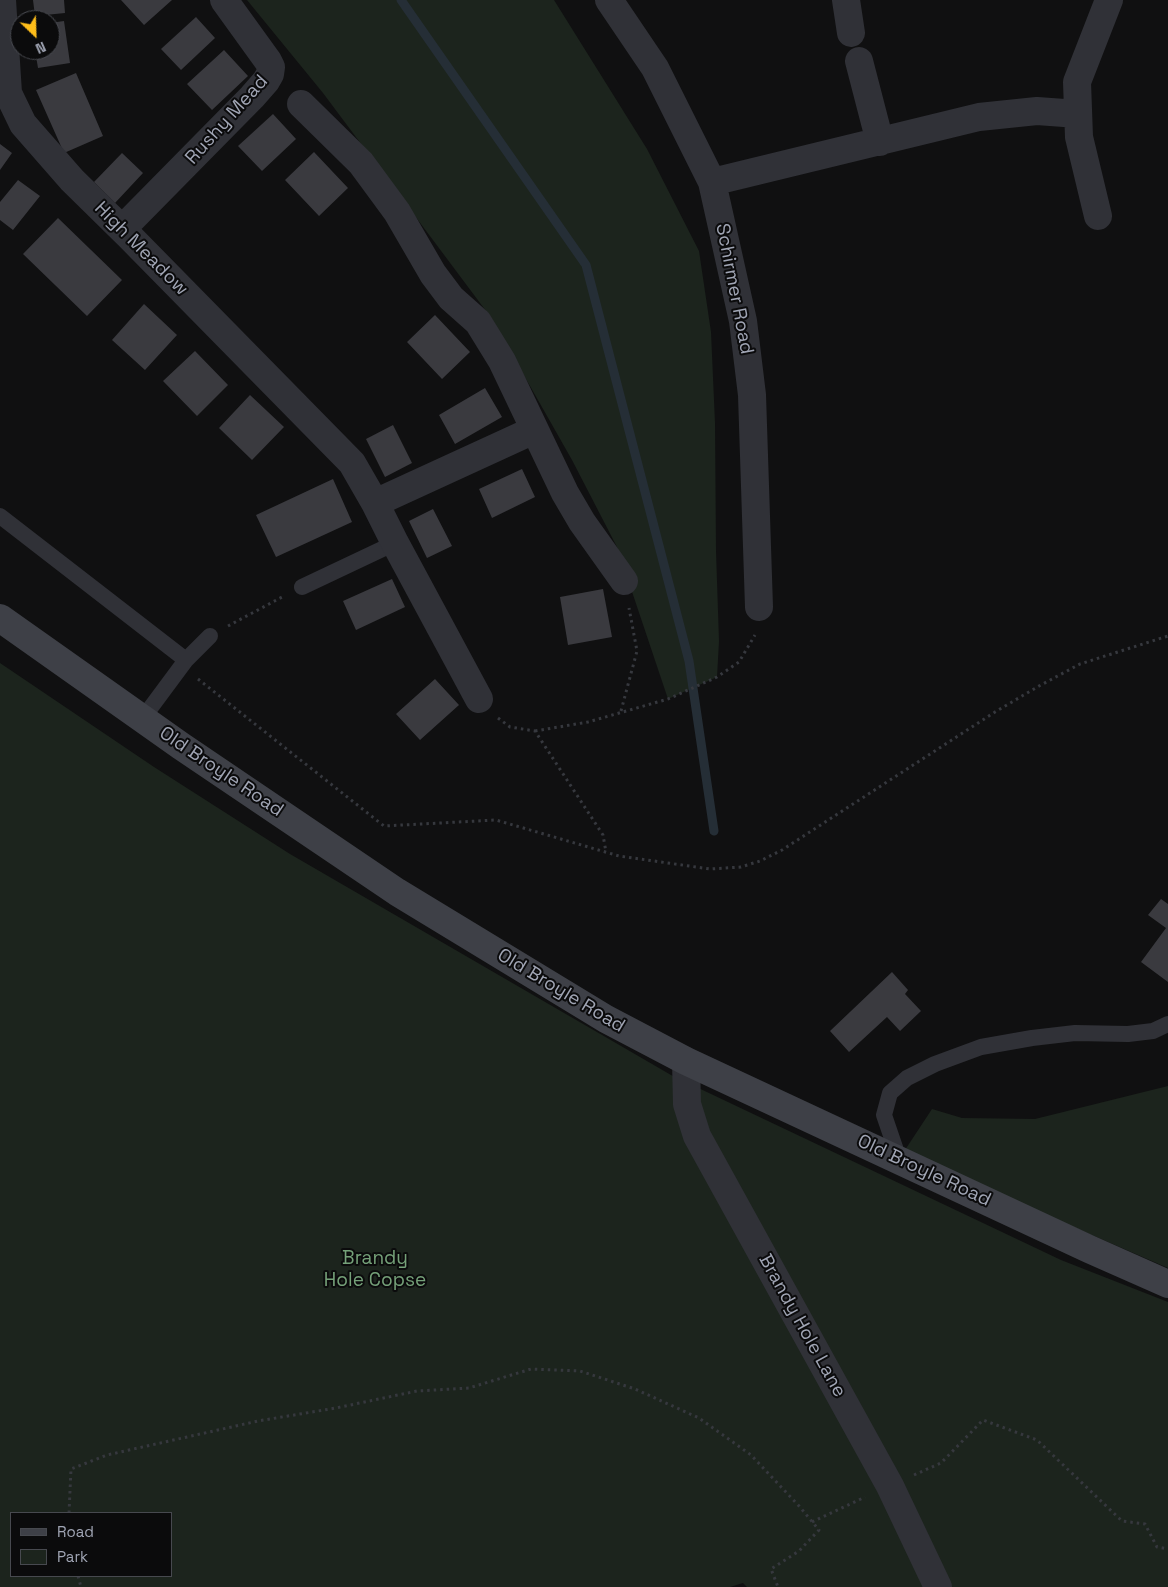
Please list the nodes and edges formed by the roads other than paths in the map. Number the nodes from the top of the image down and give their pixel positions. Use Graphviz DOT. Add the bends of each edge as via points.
graph roads {
  1 [pos="2,0"];
  2 [pos="224,0"];
  3 [pos="609,0"];
  4 [pos="846,0"];
  5 [pos="1109,0"];
  6 [pos="851,33"];
  7 [pos="859,61"];
  8 [pos="4,93"];
  9 [pos="301,104"];
  10 [pos="1078,114"];
  11 [pos="880,142"];
  12 [pos="712,182"];
  13 [pos="1098,216"];
  14 [pos="122,229"];
  15 [pos="534,430"];
  16 [pos="376,503"];
  17 [pos="0,516"];
  18 [pos="396,544"];
  19 [pos="624,581"];
  20 [pos="302,587"];
  21 [pos="759,607"];
  22 [pos="0,618"];
  23 [pos="210,636"];
  24 [pos="186,660"];
  25 [pos="479,698"];
  26 [pos="143,718"];
  27 [pos="1168,1024"];
  28 [pos="686,1060"];
  29 [pos="899,1160"];
  30 [pos="1168,1284"];
  31 [pos="938,1587"];
  1 -- 8 [label="street, High Meadow"];
  2 -- 14 [label="street, Rushy Mead" via="268,61 270,74 252,97"];
  3 -- 12 [label="street, Schirmer Road" via="655,68"];
  4 -- 6 [label="street"];
  5 -- 10 [label="street" via="1077,82"];
  7 -- 11 [label="street"];
  8 -- 14 [label="street, High Meadow" via="24,124 72,180"];
  9 -- 15 [label="street" via="361,163 397,212 433,274 451,298 478,322 502,362"];
  10 -- 11 [label="street" via="1037,110 979,117"];
  10 -- 13 [label="street" via="1079,138"];
  11 -- 12 [label="street"];
  12 -- 21 [label="street, Schirmer Road" via="743,321 750,386"];
  14 -- 16 [label="street, High Meadow" via="352,463"];
  15 -- 16 [label="street"];
  15 -- 19 [label="street" via="582,522"];
  16 -- 18 [label="street, High Meadow"];
  17 -- 24 [label="lane"];
  18 -- 20 [label="lane"];
  18 -- 25 [label="street, High Meadow"];
  22 -- 26 [label="main road, Old Broyle Road"];
  23 -- 24 [label="lane"];
  24 -- 26 [label="lane"];
  26 -- 28 [label="main road, Old Broyle Road" via="397,892 606,1019"];
  27 -- 29 [label="lane" via="1154,1031 1075,1034 981,1047 907,1078 890,1093 884,1114"];
  28 -- 29 [label="main road, Old Broyle Road"];
  28 -- 31 [label="street, Brandy Hole Lane" via="687,1104 697,1136 890,1486"];
  29 -- 30 [label="main road, Old Broyle Road"];
}
